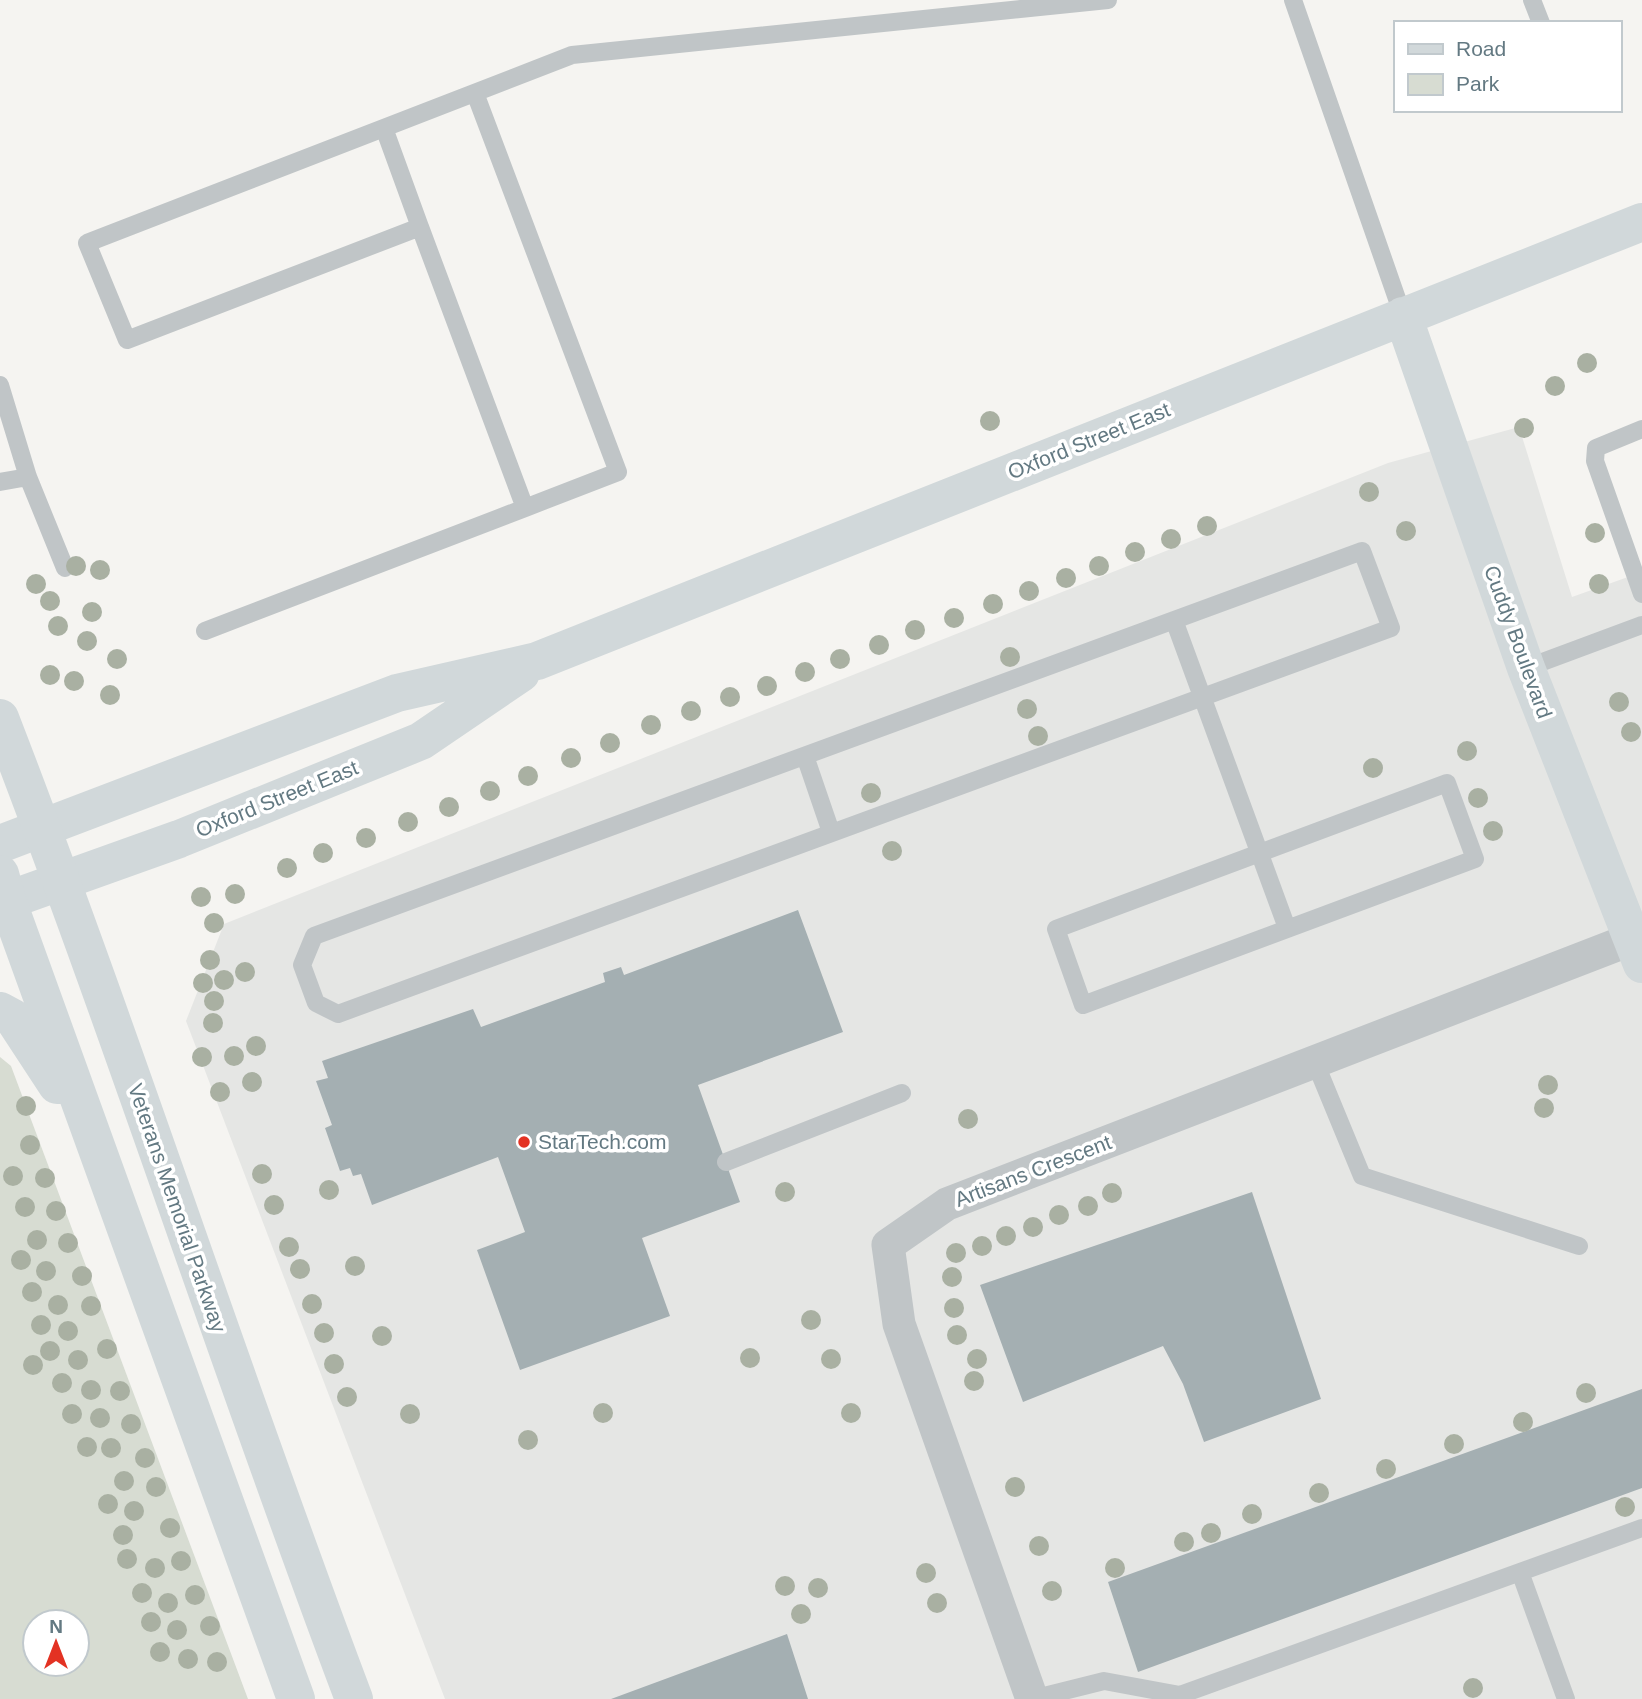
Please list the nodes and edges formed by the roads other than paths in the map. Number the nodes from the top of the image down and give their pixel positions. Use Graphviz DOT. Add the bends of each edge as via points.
graph roads {
  1 [pos="1108,0"];
  2 [pos="1293,0"];
  3 [pos="1532,0"];
  4 [pos="1540,21"];
  5 [pos="475,93"];
  6 [pos="384,128"];
  7 [pos="1642,222"];
  8 [pos="420,227"];
  9 [pos="1403,316"];
  10 [pos="0,385"];
  11 [pos="1642,429"];
  12 [pos="28,477"];
  13 [pos="0,482"];
  14 [pos="525,508"];
  15 [pos="65,568"];
  16 [pos="1642,594"];
  17 [pos="1174,620"];
  18 [pos="1642,625"];
  19 [pos="205,631"];
  20 [pos="537,662"];
  21 [pos="1526,668"];
  22 [pos="1201,696"];
  23 [pos="0,718"];
  24 [pos="805,756"];
  25 [pos="43,828"];
  26 [pos="831,832"];
  27 [pos="0,844"];
  28 [pos="1260,853"];
  29 [pos="64,882"];
  30 [pos="2,892"];
  31 [pos="1287,928"];
  32 [pos="1637,952"];
  33 [pos="0,1011"];
  34 [pos="1315,1062"];
  35 [pos="902,1093"];
  36 [pos="93,1139"];
  37 [pos="726,1162"];
  38 [pos="1578,1246"];
  39 [pos="1642,1528"];
  40 [pos="1520,1572"];
  41 [pos="296,1699"];
  42 [pos="354,1699"];
  43 [pos="1032,1699"];
  44 [pos="1566,1699"];
  1 -- 5 [label="lane" via="572,55"];
  2 -- 9 [label="lane"];
  3 -- 4 [label="lane"];
  5 -- 6 [label="lane"];
  5 -- 14 [label="lane" via="618,472"];
  6 -- 8 [label="lane"];
  6 -- 8 [label="lane" via="87,243 127,340"];
  7 -- 9 [label="main road, Oxford Street East"];
  8 -- 14 [label="lane"];
  9 -- 20 [label="main road, Oxford Street East"];
  9 -- 21 [label="main road, Cuddy Boulevard"];
  10 -- 12 [label="lane"];
  11 -- 16 [label="lane" via="1596,448 1595,461"];
  12 -- 13 [label="lane"];
  12 -- 15 [label="lane"];
  14 -- 19 [label="lane"];
  17 -- 22 [label="lane"];
  17 -- 22 [label="lane" via="1362,551 1391,628"];
  17 -- 24 [label="lane"];
  18 -- 21 [label="lane"];
  20 -- 25 [label="main road, Oxford Street East" via="397,693"];
  20 -- 29 [label="main road, Oxford Street East" via="421,741"];
  21 -- 32 [label="main road, Cuddy Boulevard"];
  22 -- 26 [label="lane"];
  22 -- 28 [label="lane"];
  23 -- 25 [label="main road, Veterans Memorial Parkway"];
  24 -- 26 [label="lane"];
  24 -- 26 [label="lane" via="314,936 302,965 316,1003 338,1014"];
  25 -- 27 [label="main road, Oxford Street East"];
  25 -- 29 [label="main road, Veterans Memorial Parkway"];
  28 -- 31 [label="lane"];
  28 -- 31 [label="lane" via="1447,783 1475,859"];
  28 -- 31 [label="lane" via="1056,929 1083,1005"];
  29 -- 30 [label="main road, Oxford Street East"];
  29 -- 42 [label="main road, Veterans Memorial Parkway" via="291,1534"];
  30 -- 36 [label="main road"];
  32 -- 34 [label="street, Artisans Crescent"];
  33 -- 36 [label="main road" via="13,1018"];
  34 -- 38 [label="lane" via="1362,1176"];
  34 -- 43 [label="street, Artisans Crescent" via="947,1204 888,1245 899,1324"];
  35 -- 37 [label="lane"];
  36 -- 41 [label="main road"];
  39 -- 40 [label="lane"];
  40 -- 43 [label="lane" via="1180,1695 1104,1681"];
  40 -- 44 [label="lane"];
}
